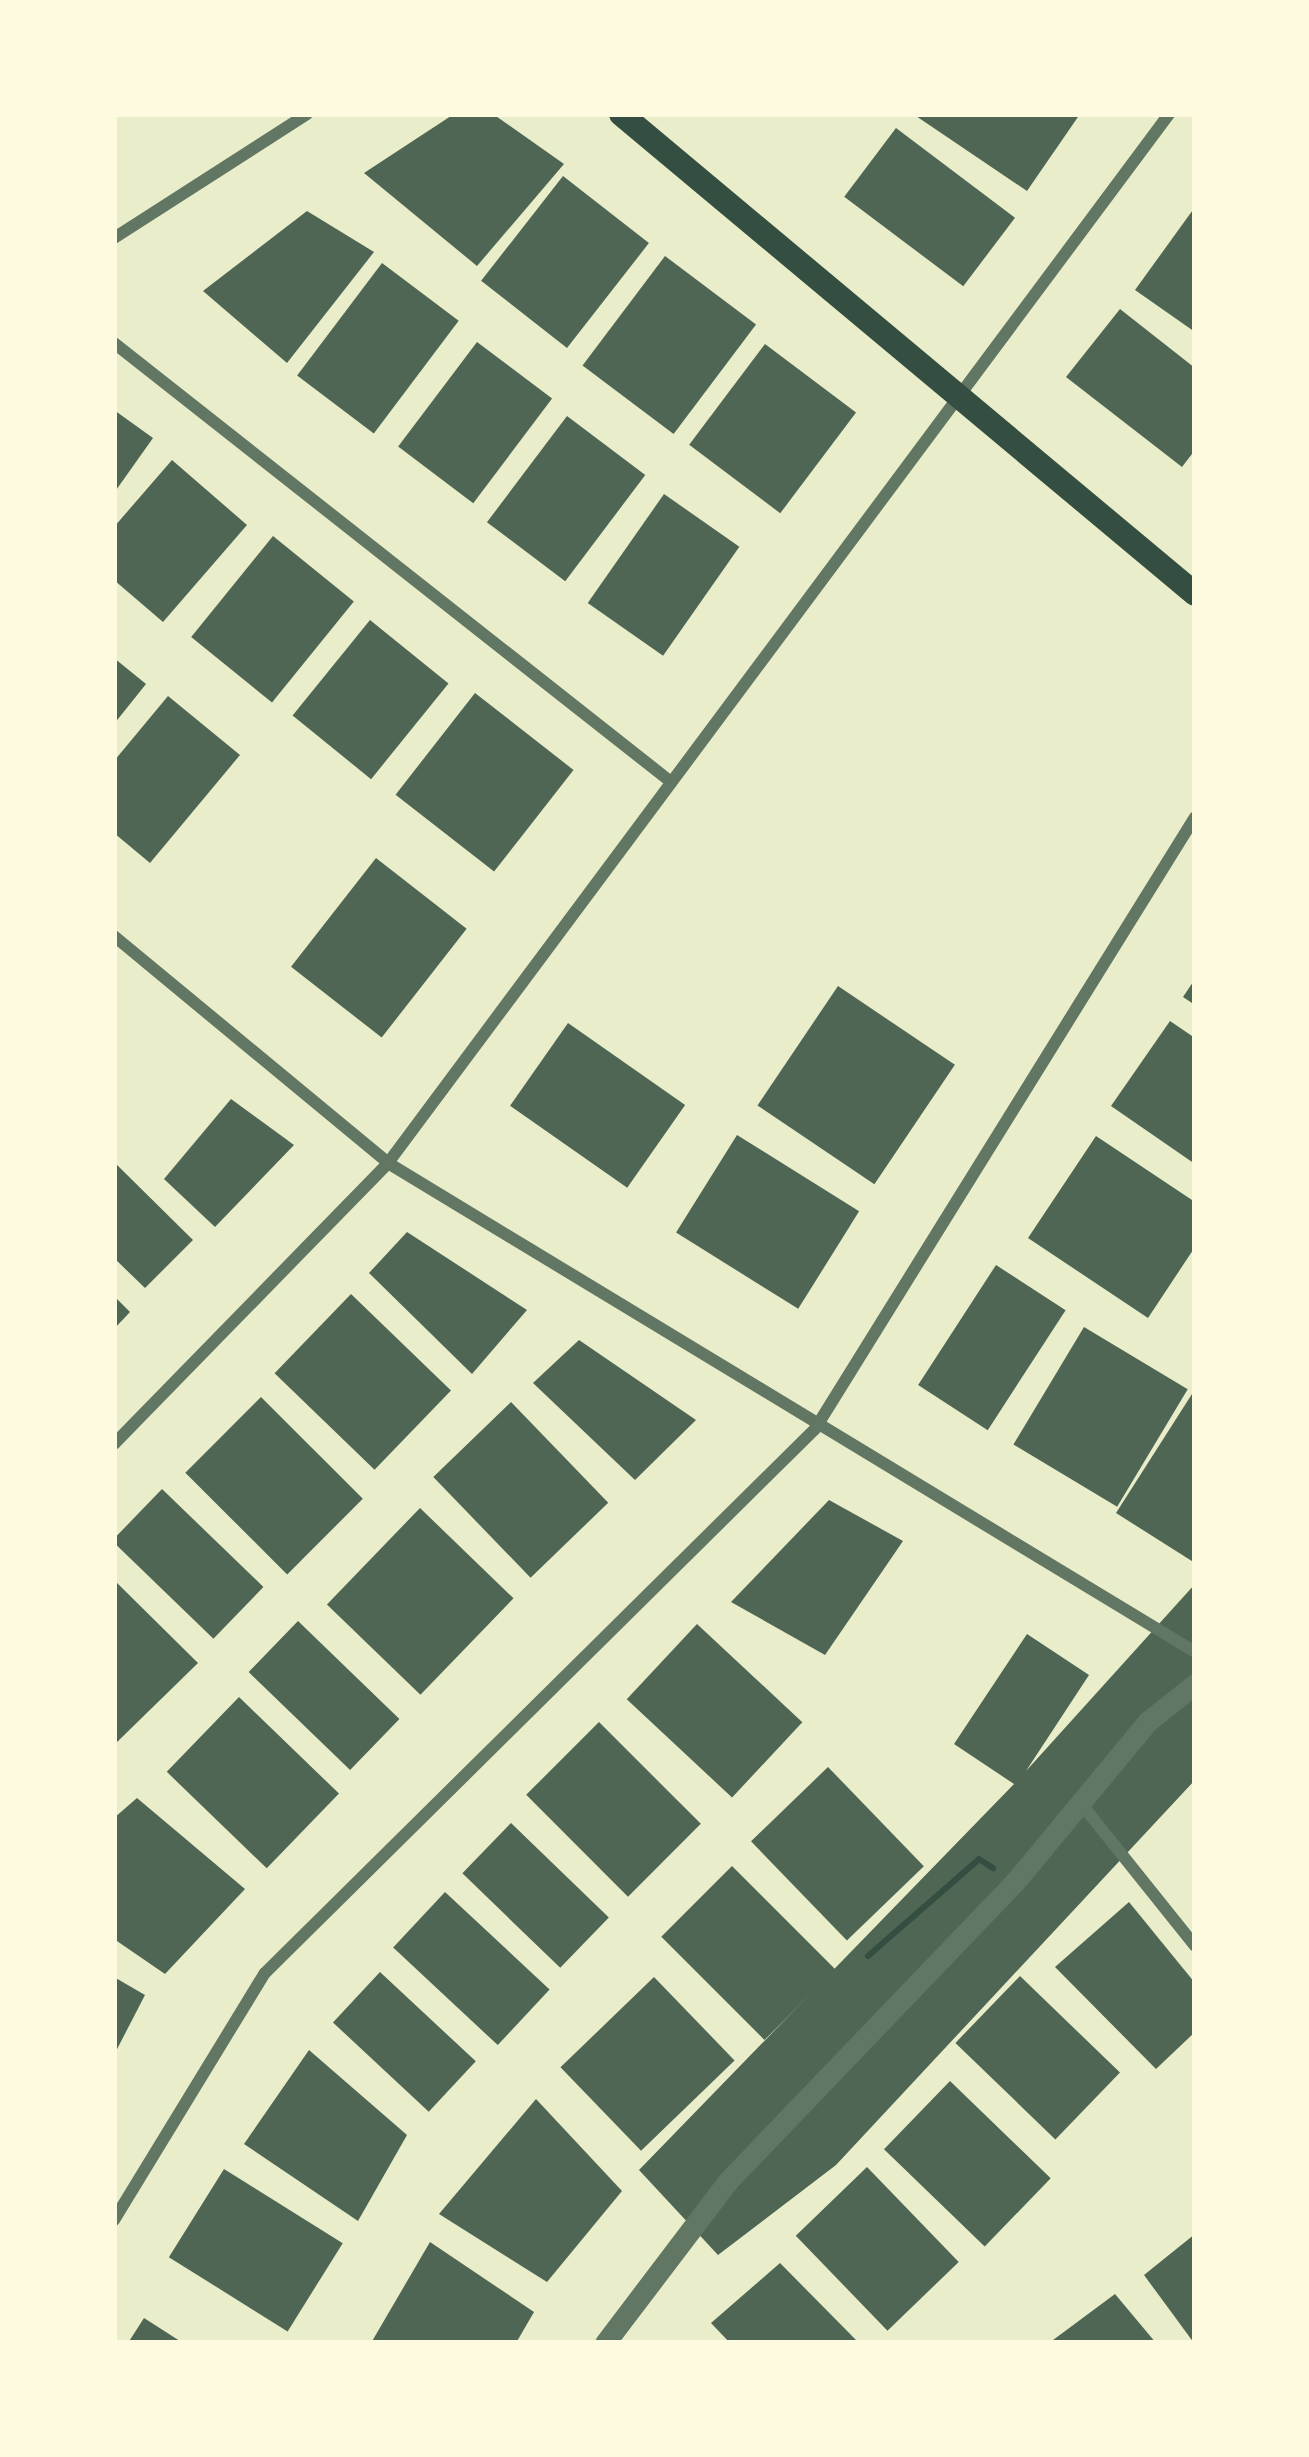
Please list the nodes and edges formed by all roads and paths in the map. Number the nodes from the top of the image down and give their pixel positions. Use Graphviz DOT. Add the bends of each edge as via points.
graph roads {
  1 [pos="307,114"];
  2 [pos="621,114"];
  3 [pos="1168,114"];
  4 [pos="114,238"];
  5 [pos="114,343"];
  6 [pos="959,397"];
  7 [pos="1195,594"];
  8 [pos="666,778"];
  9 [pos="1195,818"];
  10 [pos="114,936"];
  11 [pos="388,1163"];
  12 [pos="815,1430"];
  13 [pos="114,1444"];
  14 [pos="1195,1652"];
  15 [pos="1195,1684"];
  16 [pos="1083,1806"];
  17 [pos="962,1875"];
  18 [pos="1195,1946"];
  19 [pos="868,1956"];
  20 [pos="114,2220"];
  21 [pos="604,2343"];
  1 -- 4 [label="street"];
  2 -- 6 [label="main road"];
  3 -- 6 [label="street"];
  5 -- 8 [label="street"];
  6 -- 7 [label="main road"];
  6 -- 8 [label="street"];
  8 -- 11 [label="street"];
  9 -- 12 [label="street"];
  10 -- 11 [label="street"];
  11 -- 12 [label="street"];
  11 -- 13 [label="street"];
  12 -- 14 [label="street"];
  12 -- 20 [label="street" via="265,1973"];
  15 -- 16 [label="street" via="1147,1722"];
  16 -- 18 [label="street"];
  16 -- 21 [label="street" via="727,2182"];
  17 -- 19 [label="path"];
}
